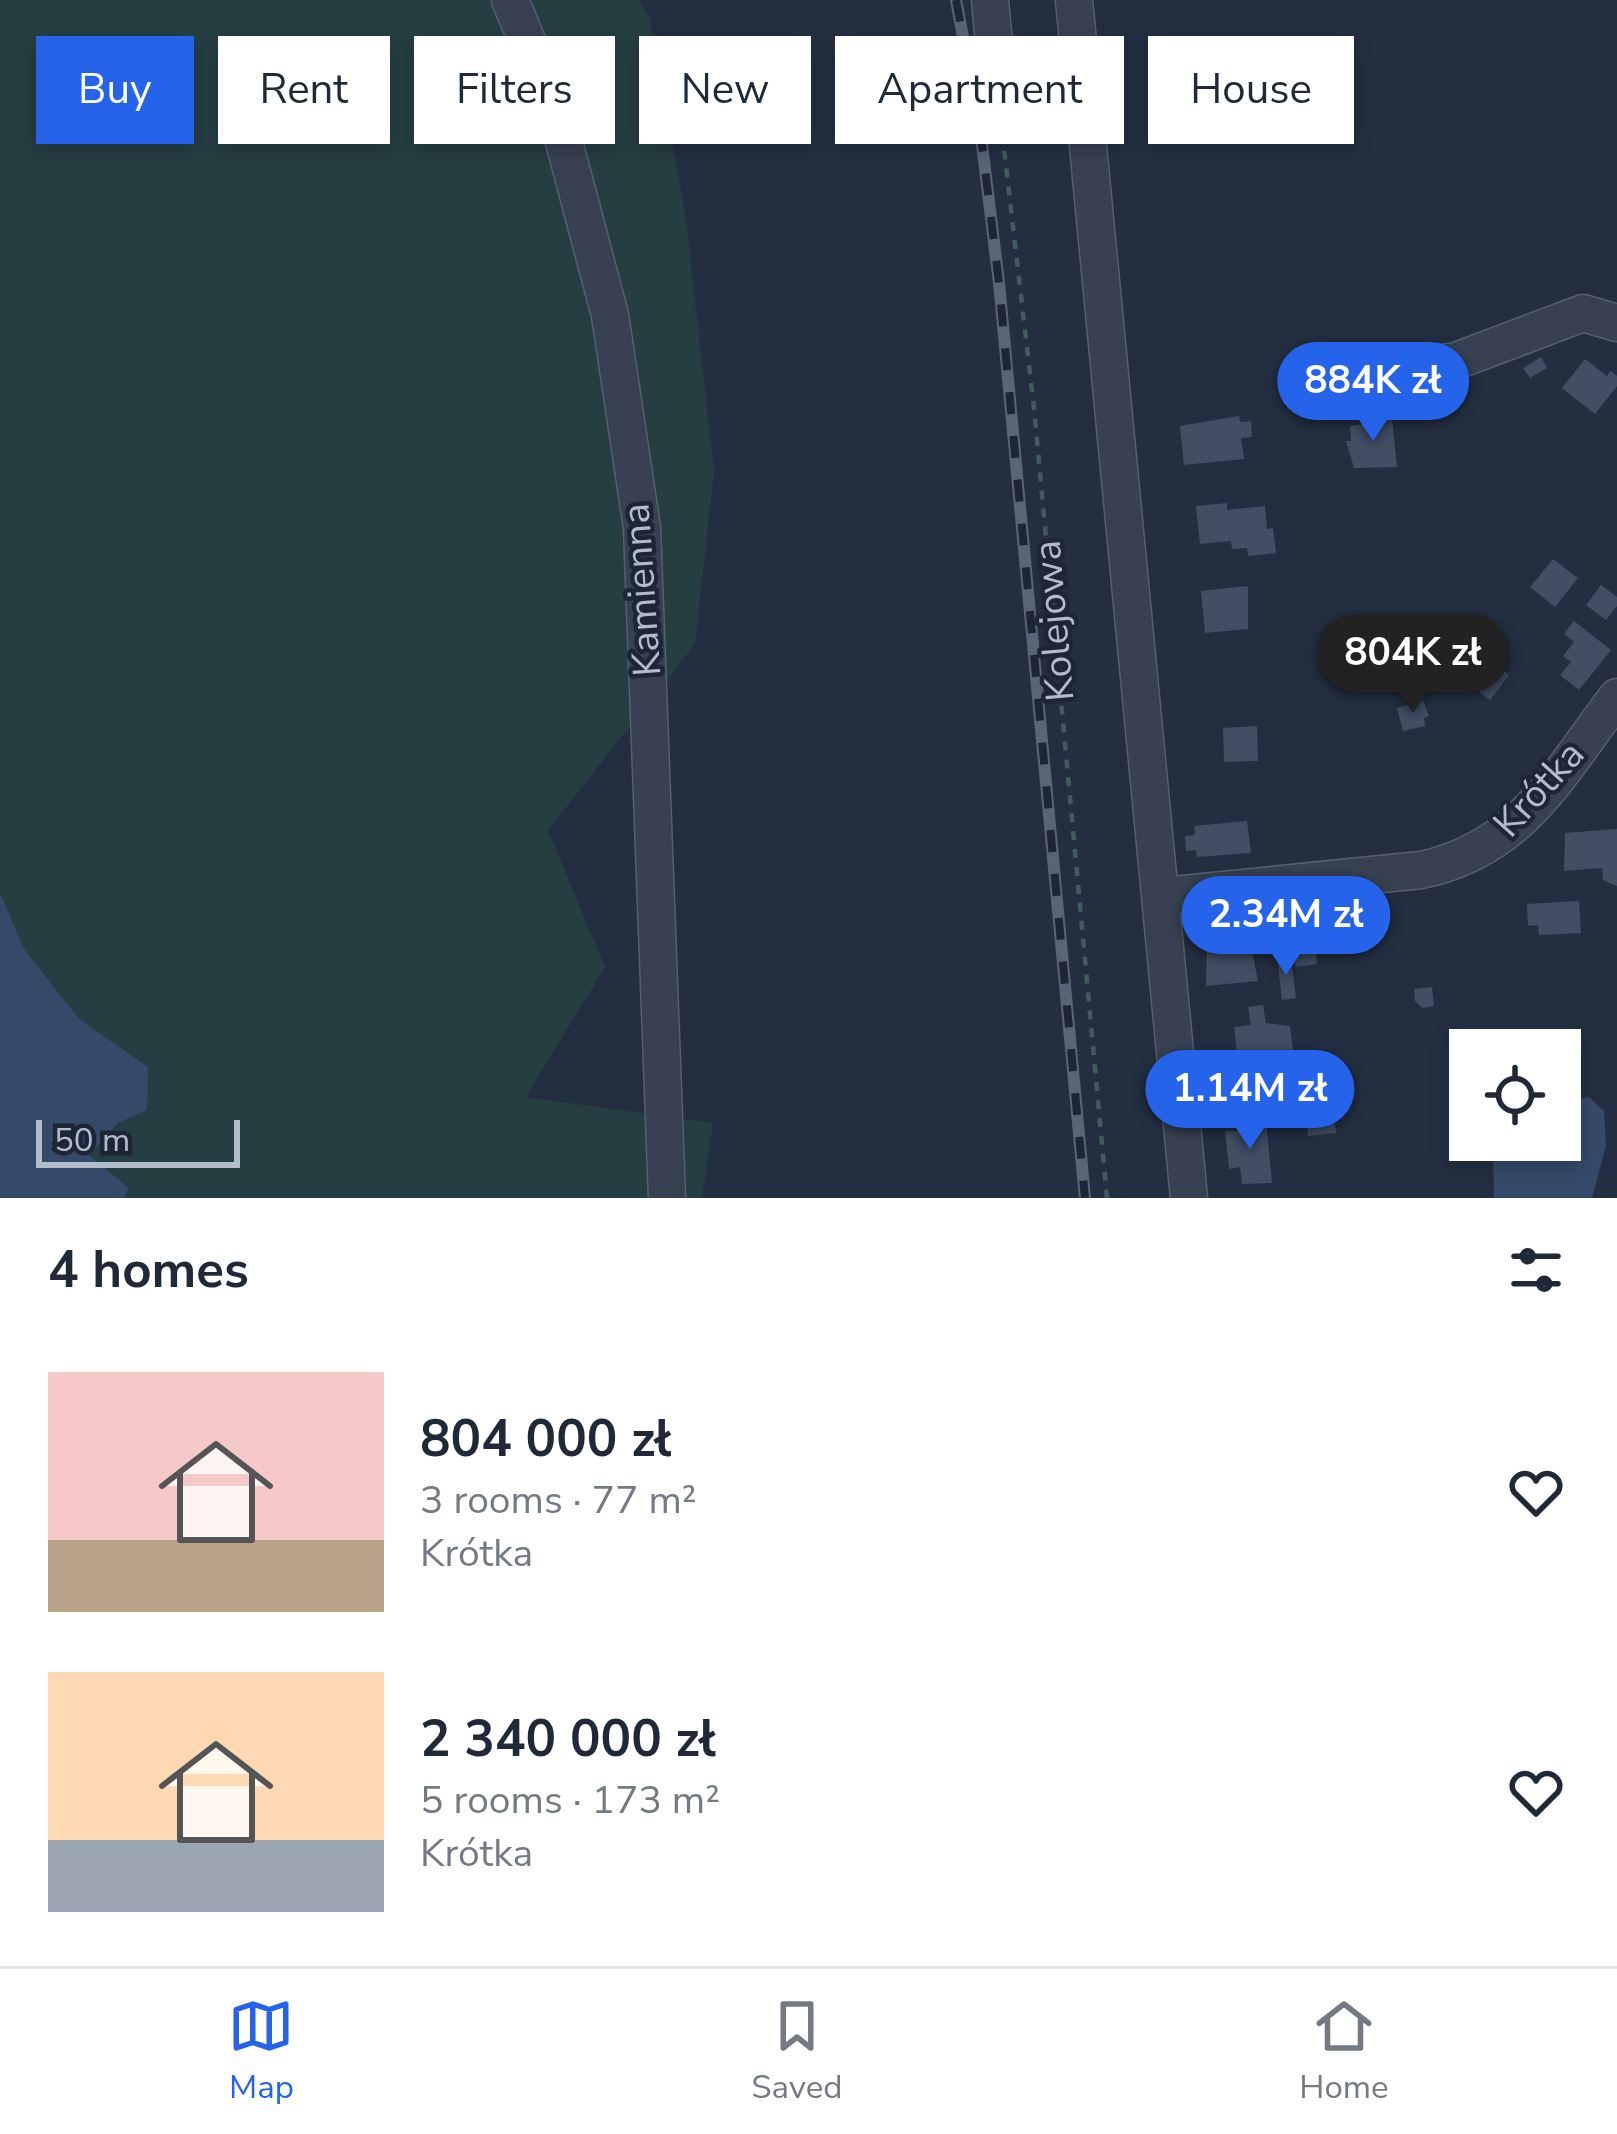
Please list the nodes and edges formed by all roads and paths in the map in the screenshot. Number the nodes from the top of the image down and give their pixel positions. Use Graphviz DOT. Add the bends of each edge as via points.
graph roads {
  1 [pos="510,0"];
  2 [pos="990,0"];
  3 [pos="1074,0"];
  4 [pos="993,36"];
  5 [pos="1077,36"];
  6 [pos="1005,144"];
  7 [pos="1085,144"];
  8 [pos="1617,323"];
  9 [pos="1342,376"];
  10 [pos="1617,698"];
  11 [pos="1162,896"];
  12 [pos="668,1198"];
  13 [pos="1106,1198"];
  14 [pos="1189,1198"];
  1 -- 12 [label="street, Kamienna" via="556,108 610,315 642,528"];
  2 -- 4 [label="street"];
  3 -- 5 [label="street, Kolejowa"];
  6 -- 13 [label="path, Kolejowa"];
  7 -- 11 [label="street, Kolejowa"];
  8 -- 9 [label="street" via="1583,313 1456,361"];
  10 -- 11 [label="street, Krótka" via="1528,813 1501,839 1451,864"];
  11 -- 14 [label="street, Kolejowa"];
}
